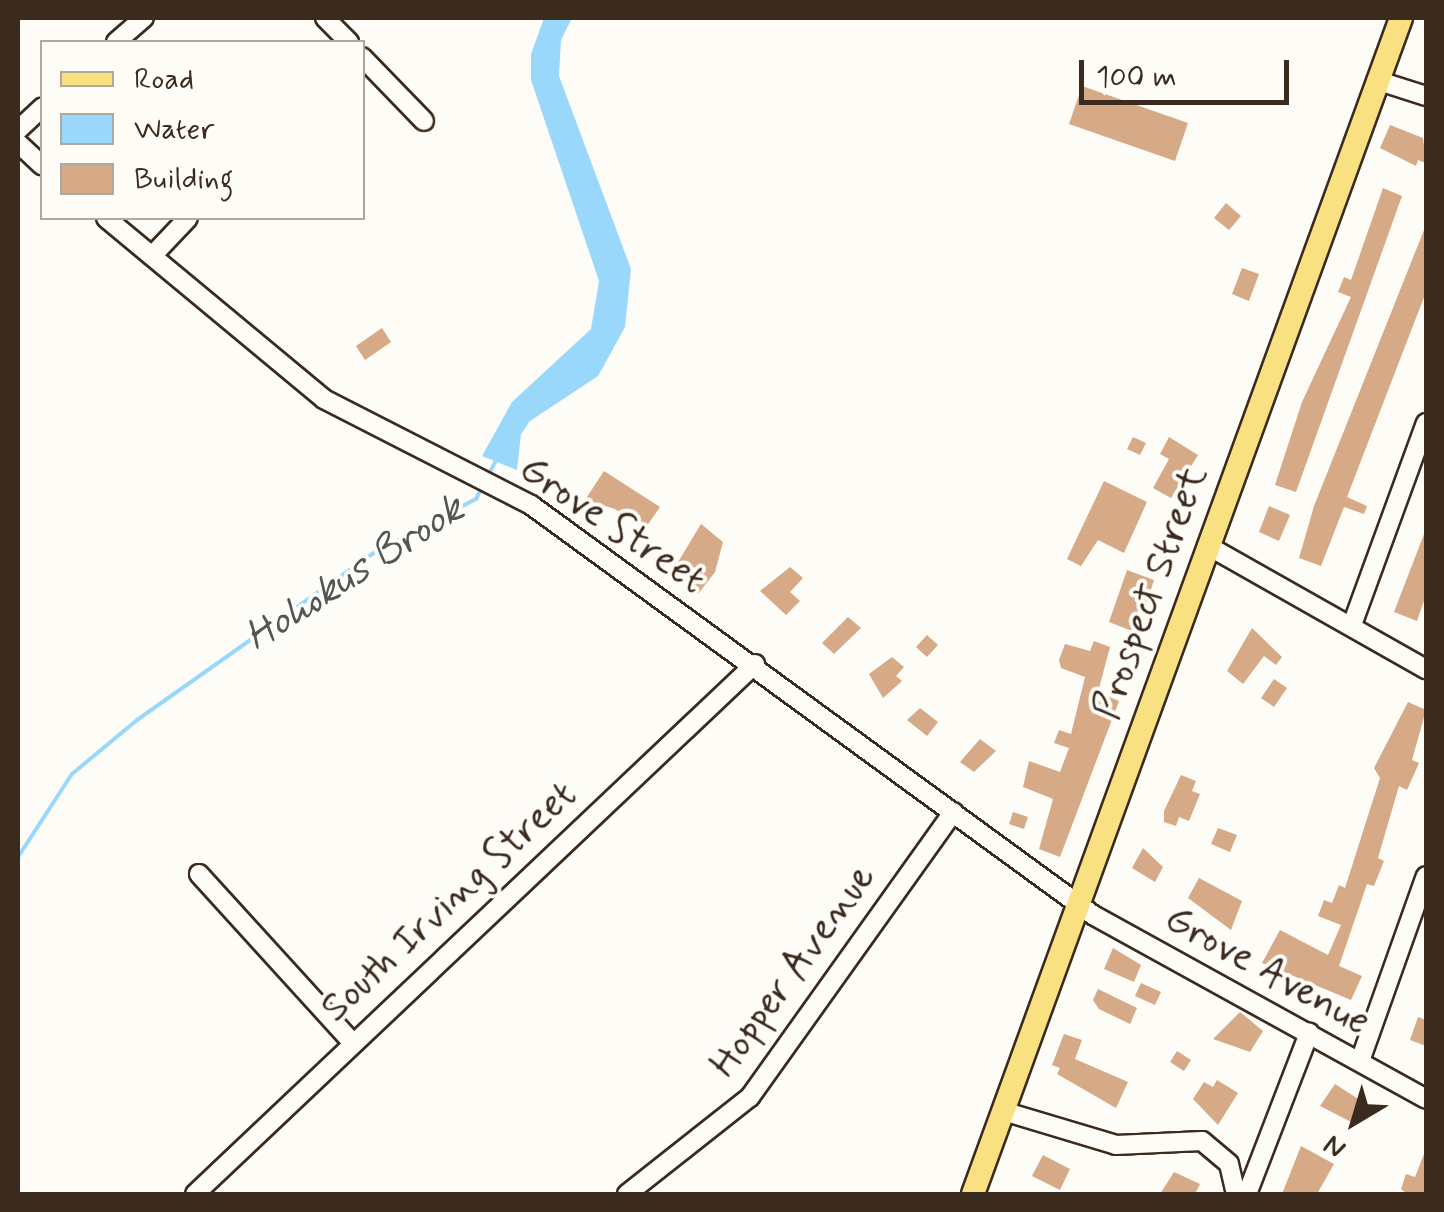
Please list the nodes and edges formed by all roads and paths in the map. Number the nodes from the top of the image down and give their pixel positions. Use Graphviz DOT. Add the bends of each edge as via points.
graph roads {
  1 [pos="144,18"];
  2 [pos="325,18"];
  3 [pos="1401,18"];
  4 [pos="118,40"];
  5 [pos="347,40"];
  6 [pos="365,61"];
  7 [pos="1379,81"];
  8 [pos="1426,96"];
  9 [pos="40,110"];
  10 [pos="424,121"];
  11 [pos="18,130"];
  12 [pos="18,144"];
  13 [pos="40,162"];
  14 [pos="108,220"];
  15 [pos="186,220"];
  16 [pos="152,256"];
  17 [pos="1426,423"];
  18 [pos="1210,547"];
  19 [pos="1352,625"];
  20 [pos="755,664"];
  21 [pos="1426,669"];
  22 [pos="953,812"];
  23 [pos="199,874"];
  24 [pos="1426,876"];
  25 [pos="1075,903"];
  26 [pos="1310,1033"];
  27 [pos="351,1041"];
  28 [pos="1360,1061"];
  29 [pos="1426,1099"];
  30 [pos="1003,1112"];
  31 [pos="195,1194"];
  32 [pos="627,1194"];
  33 [pos="973,1194"];
  34 [pos="1236,1194"];
  35 [pos="1247,1194"];
  1 -- 4 [label="street"];
  2 -- 5 [label="street"];
  3 -- 7 [label="main road, Prospect Street"];
  6 -- 10 [label="street"];
  7 -- 8 [label="street"];
  7 -- 18 [label="main road, Prospect Street" via="1326,212"];
  9 -- 11 [label="street"];
  12 -- 13 [label="street"];
  14 -- 16 [label="street, Grove Street"];
  15 -- 16 [label="street"];
  16 -- 20 [label="street, Grove Street" via="324,399 505,492"];
  17 -- 19 [label="street"];
  18 -- 19 [label="street"];
  18 -- 25 [label="main road, Prospect Street"];
  19 -- 21 [label="street"];
  20 -- 22 [label="street, Grove Street"];
  20 -- 27 [label="street, South Irving Street"];
  22 -- 25 [label="street, Grove Street"];
  22 -- 32 [label="street, Hopper Avenue" via="750,1097"];
  23 -- 27 [label="street"];
  24 -- 28 [label="street"];
  25 -- 26 [label="street, Grove Avenue"];
  25 -- 30 [label="main road, Prospect Street"];
  26 -- 28 [label="street, Grove Avenue"];
  26 -- 35 [label="street"];
  27 -- 31 [label="street, South Irving Street"];
  28 -- 29 [label="street, Grove Avenue"];
  30 -- 33 [label="main road, Prospect Street"];
  30 -- 34 [label="street" via="1116,1145 1202,1141 1229,1164"];
}
